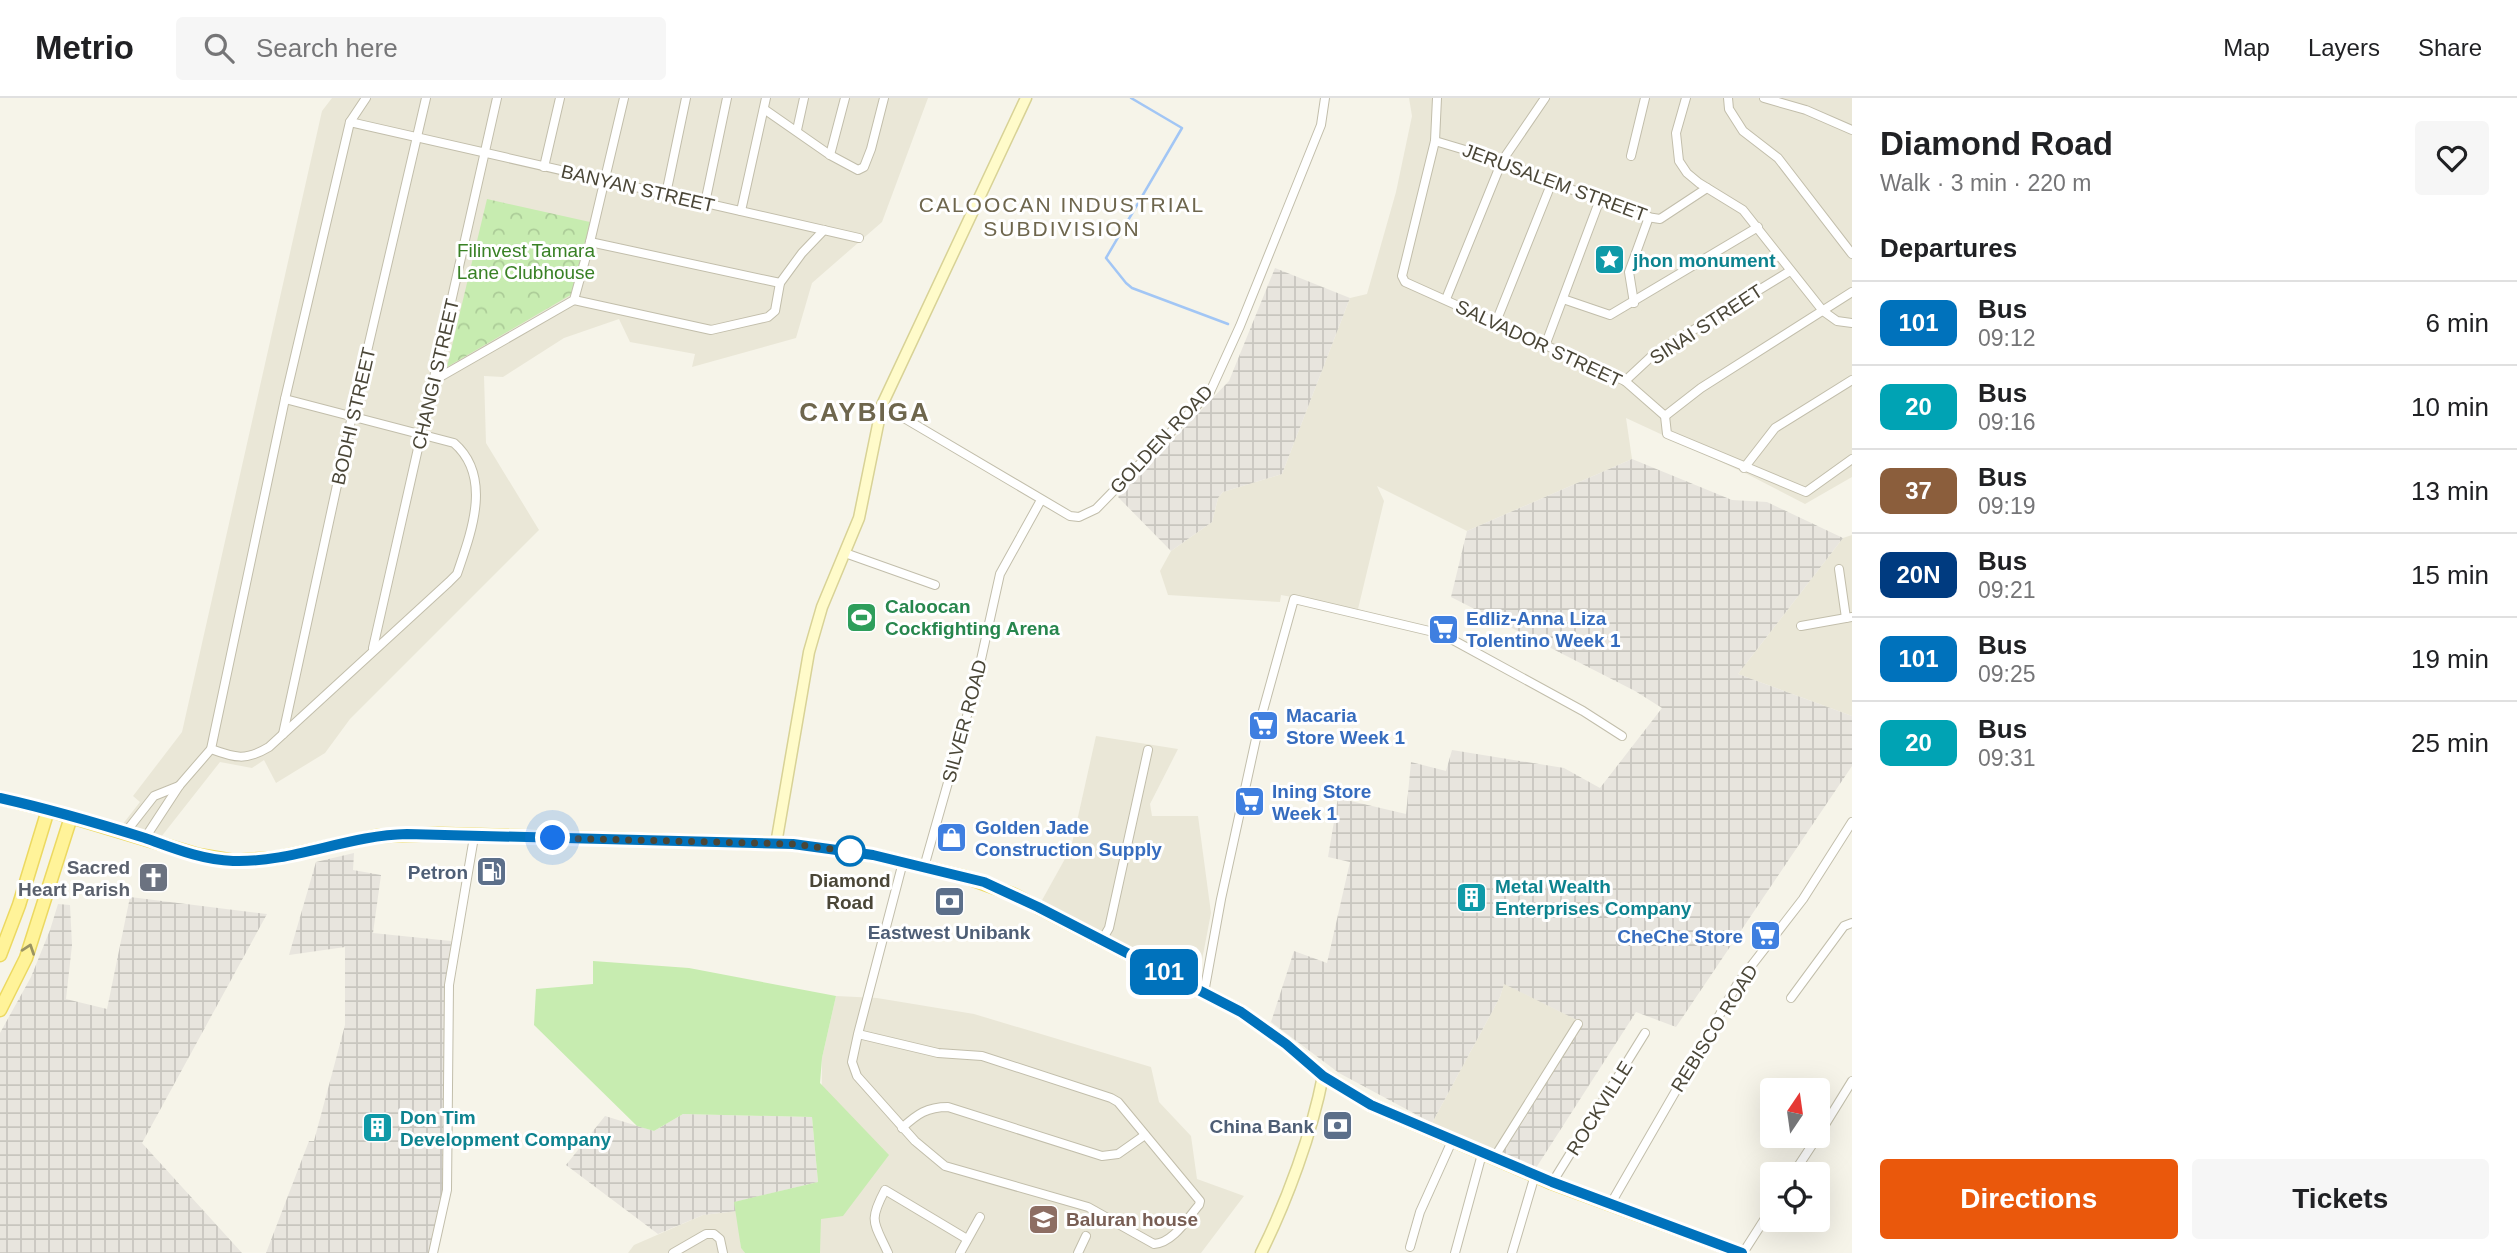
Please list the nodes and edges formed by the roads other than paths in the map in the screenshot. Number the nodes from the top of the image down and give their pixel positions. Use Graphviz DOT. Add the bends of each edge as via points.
graph roads {
  1 [pos="366,98"];
  2 [pos="426,98"];
  3 [pos="497,98"];
  4 [pos="560,98"];
  5 [pos="624,98"];
  6 [pos="686,98"];
  7 [pos="727,98"];
  8 [pos="766,98"];
  9 [pos="804,98"];
  10 [pos="845,98"];
  11 [pos="884,98"];
  12 [pos="1026,98"];
  13 [pos="1325,98"];
  14 [pos="1437,98"];
  15 [pos="1545,98"];
  16 [pos="1645,98"];
  17 [pos="1686,98"];
  18 [pos="1728,98"];
  19 [pos="1764,98"];
  20 [pos="764,109"];
  21 [pos="350,122"];
  22 [pos="797,130"];
  23 [pos="1852,130"];
  24 [pos="417,139"];
  25 [pos="1436,141"];
  26 [pos="484,153"];
  27 [pos="831,155"];
  28 [pos="1631,156"];
  29 [pos="1502,161"];
  30 [pos="544,167"];
  31 [pos="604,180"];
  32 [pos="1552,182"];
  33 [pos="1707,188"];
  34 [pos="666,194"];
  35 [pos="1599,202"];
  36 [pos="705,203"];
  37 [pos="741,211"];
  38 [pos="1649,217"];
  39 [pos="1758,227"];
  40 [pos="824,230"];
  41 [pos="859,238"];
  42 [pos="590,242"];
  43 [pos="1852,254"];
  44 [pos="1790,271"];
  45 [pos="779,283"];
  46 [pos="1852,292"];
  47 [pos="1446,299"];
  48 [pos="1563,299"];
  49 [pos="574,300"];
  50 [pos="1634,303"];
  51 [pos="1823,311"];
  52 [pos="1496,322"];
  53 [pos="1852,323"];
  54 [pos="1545,346"];
  55 [pos="1852,380"];
  56 [pos="433,381"];
  57 [pos="1625,381"];
  58 [pos="285,399"];
  59 [pos="882,405"];
  60 [pos="352,416"];
  61 [pos="1665,416"];
  62 [pos="422,433"];
  63 [pos="1852,459"];
  64 [pos="1744,468"];
  65 [pos="1041,500"];
  66 [pos="845,553"];
  67 [pos="1839,569"];
  68 [pos="935,585"];
  69 [pos="1849,617"];
  70 [pos="1801,626"];
  71 [pos="373,649"];
  72 [pos="283,734"];
  73 [pos="1622,736"];
  74 [pos="211,749"];
  75 [pos="1148,750"];
  76 [pos="179,786"];
  77 [pos="0,798"];
  78 [pos="48,810"];
  79 [pos="71,817"];
  80 [pos="1852,822"];
  81 [pos="44,825"];
  82 [pos="66,833"];
  83 [pos="125,833"];
  84 [pos="474,837"];
  85 [pos="145,838"];
  86 [pos="776,844"];
  87 [pos="903,862"];
  88 [pos="924,867"];
  89 [pos="1852,923"];
  90 [pos="1102,940"];
  91 [pos="0,955"];
  92 [pos="1204,993"];
  93 [pos="1791,998"];
  94 [pos="0,1010"];
  95 [pos="1578,1024"];
  96 [pos="1645,1033"];
  97 [pos="858,1034"];
  98 [pos="1323,1076"];
  99 [pos="1852,1082"];
  100 [pos="1830,1117"];
  101 [pos="902,1128"];
  102 [pos="1145,1135"];
  103 [pos="1452,1141"];
  104 [pos="1488,1156"];
  105 [pos="1535,1175"];
  106 [pos="1552,1182"];
  107 [pos="1610,1205"];
  108 [pos="980,1217"];
  109 [pos="1760,1226"];
  110 [pos="1086,1236"];
  111 [pos="967,1239"];
  112 [pos="1410,1247"];
  113 [pos="433,1253"];
  114 [pos="673,1253"];
  115 [pos="723,1253"];
  116 [pos="888,1253"];
  117 [pos="960,1253"];
  118 [pos="1078,1253"];
  119 [pos="1261,1253"];
  120 [pos="1455,1253"];
  121 [pos="1512,1253"];
  122 [pos="1742,1253"];
  1 -- 21 [label="street"];
  2 -- 24 [label="street, BODHI STREET"];
  3 -- 26 [label="street, CHANGI STREET"];
  4 -- 30 [label="street"];
  5 -- 31 [label="street"];
  6 -- 34 [label="street"];
  7 -- 36 [label="street"];
  8 -- 20 [label="street"];
  9 -- 22 [label="street"];
  10 -- 27 [label="street"];
  11 -- 27 [label="street" via="864,167 858,170"];
  12 -- 59 [label="main road"];
  13 -- 65 [label="street, GOLDEN ROAD" via="1321,125 1210,392 1088,514 1070,516"];
  14 -- 25 [label="street"];
  15 -- 29 [label="street"];
  16 -- 28 [label="street"];
  17 -- 33 [label="street" via="1676,133 1679,161"];
  18 -- 43 [label="street" via="1729,109 1743,131 1778,158"];
  19 -- 23 [label="street"];
  20 -- 22 [label="street"];
  20 -- 37 [label="street"];
  21 -- 24 [label="street, BANYAN STREET"];
  21 -- 58 [label="street"];
  22 -- 27 [label="street"];
  24 -- 26 [label="street, BANYAN STREET"];
  24 -- 60 [label="street, BODHI STREET"];
  25 -- 29 [label="street, JERUSALEM STREET"];
  25 -- 47 [label="street, SALVADOR STREET" via="1402,276 1405,282"];
  26 -- 30 [label="street, BANYAN STREET"];
  26 -- 56 [label="street, CHANGI STREET"];
  29 -- 32 [label="street, JERUSALEM STREET"];
  29 -- 47 [label="street"];
  30 -- 31 [label="street, BANYAN STREET"];
  31 -- 34 [label="street, BANYAN STREET"];
  31 -- 42 [label="street"];
  32 -- 35 [label="street, JERUSALEM STREET"];
  32 -- 52 [label="street"];
  33 -- 38 [label="street, JERUSALEM STREET" via="1660,219"];
  33 -- 39 [label="street" via="1743,210"];
  34 -- 36 [label="street, BANYAN STREET"];
  35 -- 38 [label="street, JERUSALEM STREET"];
  35 -- 48 [label="street"];
  36 -- 37 [label="street, BANYAN STREET"];
  37 -- 40 [label="street, BANYAN STREET"];
  38 -- 50 [label="street" via="1629,272"];
  39 -- 44 [label="street"];
  39 -- 50 [label="street"];
  40 -- 41 [label="street, BANYAN STREET"];
  40 -- 45 [label="street"];
  42 -- 45 [label="street"];
  42 -- 49 [label="street"];
  44 -- 51 [label="street"];
  44 -- 57 [label="street, SINAI STREET" via="1654,354"];
  45 -- 49 [label="street" via="775,311 768,317 711,330"];
  46 -- 51 [label="street"];
  47 -- 52 [label="street, SALVADOR STREET"];
  48 -- 50 [label="street" via="1611,315"];
  48 -- 54 [label="street"];
  49 -- 56 [label="street"];
  51 -- 53 [label="street" via="1837,321"];
  51 -- 61 [label="street"];
  52 -- 54 [label="street, SALVADOR STREET"];
  54 -- 57 [label="street, SALVADOR STREET"];
  55 -- 64 [label="street" via="1774,428"];
  56 -- 62 [label="street, CHANGI STREET"];
  57 -- 61 [label="street, SALVADOR STREET"];
  58 -- 60 [label="street"];
  58 -- 74 [label="street"];
  59 -- 65 [label="street, GOLDEN ROAD"];
  59 -- 66 [label="main road" via="859,518"];
  60 -- 62 [label="street"];
  60 -- 72 [label="street, BODHI STREET"];
  61 -- 64 [label="street, SALVADOR STREET" via="1667,434"];
  62 -- 71 [label="street, CHANGI STREET"];
  62 -- 71 [label="street" via="462,449 478,499 457,574"];
  63 -- 64 [label="street, SALVADOR STREET" via="1806,492"];
  65 -- 88 [label="street, SILVER ROAD" via="1000,574 974,691"];
  66 -- 68 [label="street"];
  66 -- 86 [label="main road" via="809,652"];
  67 -- 69 [label="street"];
  69 -- 70 [label="street"];
  71 -- 72 [label="street"];
  72 -- 74 [label="street" via="252,756"];
  73 -- 92 [label="street" via="1442,634 1294,599 1259,725"];
  74 -- 76 [label="street"];
  75 -- 90 [label="street" via="1109,928"];
  76 -- 83 [label="street" via="154,796"];
  76 -- 85 [label="street"];
  77 -- 78 [label="main road"];
  78 -- 79 [label="main road"];
  78 -- 81 [label="main road"];
  79 -- 82 [label="main road"];
  79 -- 83 [label="main road"];
  80 -- 107 [label="street, REBISCO ROAD" via="1803,899 1738,983"];
  81 -- 82 [label="main road"];
  81 -- 91 [label="main road"];
  94 -- 82 [label="main road, one-way" via="26,958"];
  83 -- 85 [label="main road"];
  84 -- 85 [label="main road" via="377,835 276,858 234,861"];
  84 -- 86 [label="main road"];
  84 -- 113 [label="street" via="449,985 447,1191"];
  86 -- 87 [label="main road" via="825,847"];
  87 -- 88 [label="main road"];
  87 -- 97 [label="street"];
  88 -- 90 [label="main road" via="984,882"];
  89 -- 93 [label="street" via="1844,926"];
  90 -- 92 [label="main road"];
  92 -- 98 [label="main road" via="1259,1024"];
  95 -- 104 [label="street"];
  96 -- 106 [label="street, ROCKVILLE"];
  97 -- 101 [label="street" via="852,1062 857,1076"];
  97 -- 102 [label="street" via="939,1053 982,1056 1111,1098"];
  98 -- 103 [label="main road" via="1371,1105"];
  98 -- 119 [label="main road" via="1307,1140"];
  99 -- 100 [label="street"];
  101 -- 102 [label="street" via="932,1107 948,1107 1102,1156 1118,1154"];
  101 -- 102 [label="street" via="944,1166 1088,1207 1145,1241 1162,1244 1200,1201"];
  103 -- 104 [label="main road"];
  103 -- 112 [label="street" via="1420,1212"];
  104 -- 105 [label="main road"];
  104 -- 120 [label="street"];
  105 -- 106 [label="main road"];
  105 -- 121 [label="street"];
  106 -- 107 [label="main road"];
  107 -- 122 [label="main road"];
  108 -- 111 [label="street"];
  109 -- 122 [label="street"];
  110 -- 118 [label="street"];
  111 -- 116 [label="street" via="885,1191 873,1221"];
  111 -- 117 [label="street"];
  114 -- 115 [label="street" via="706,1234 720,1239"];
}
